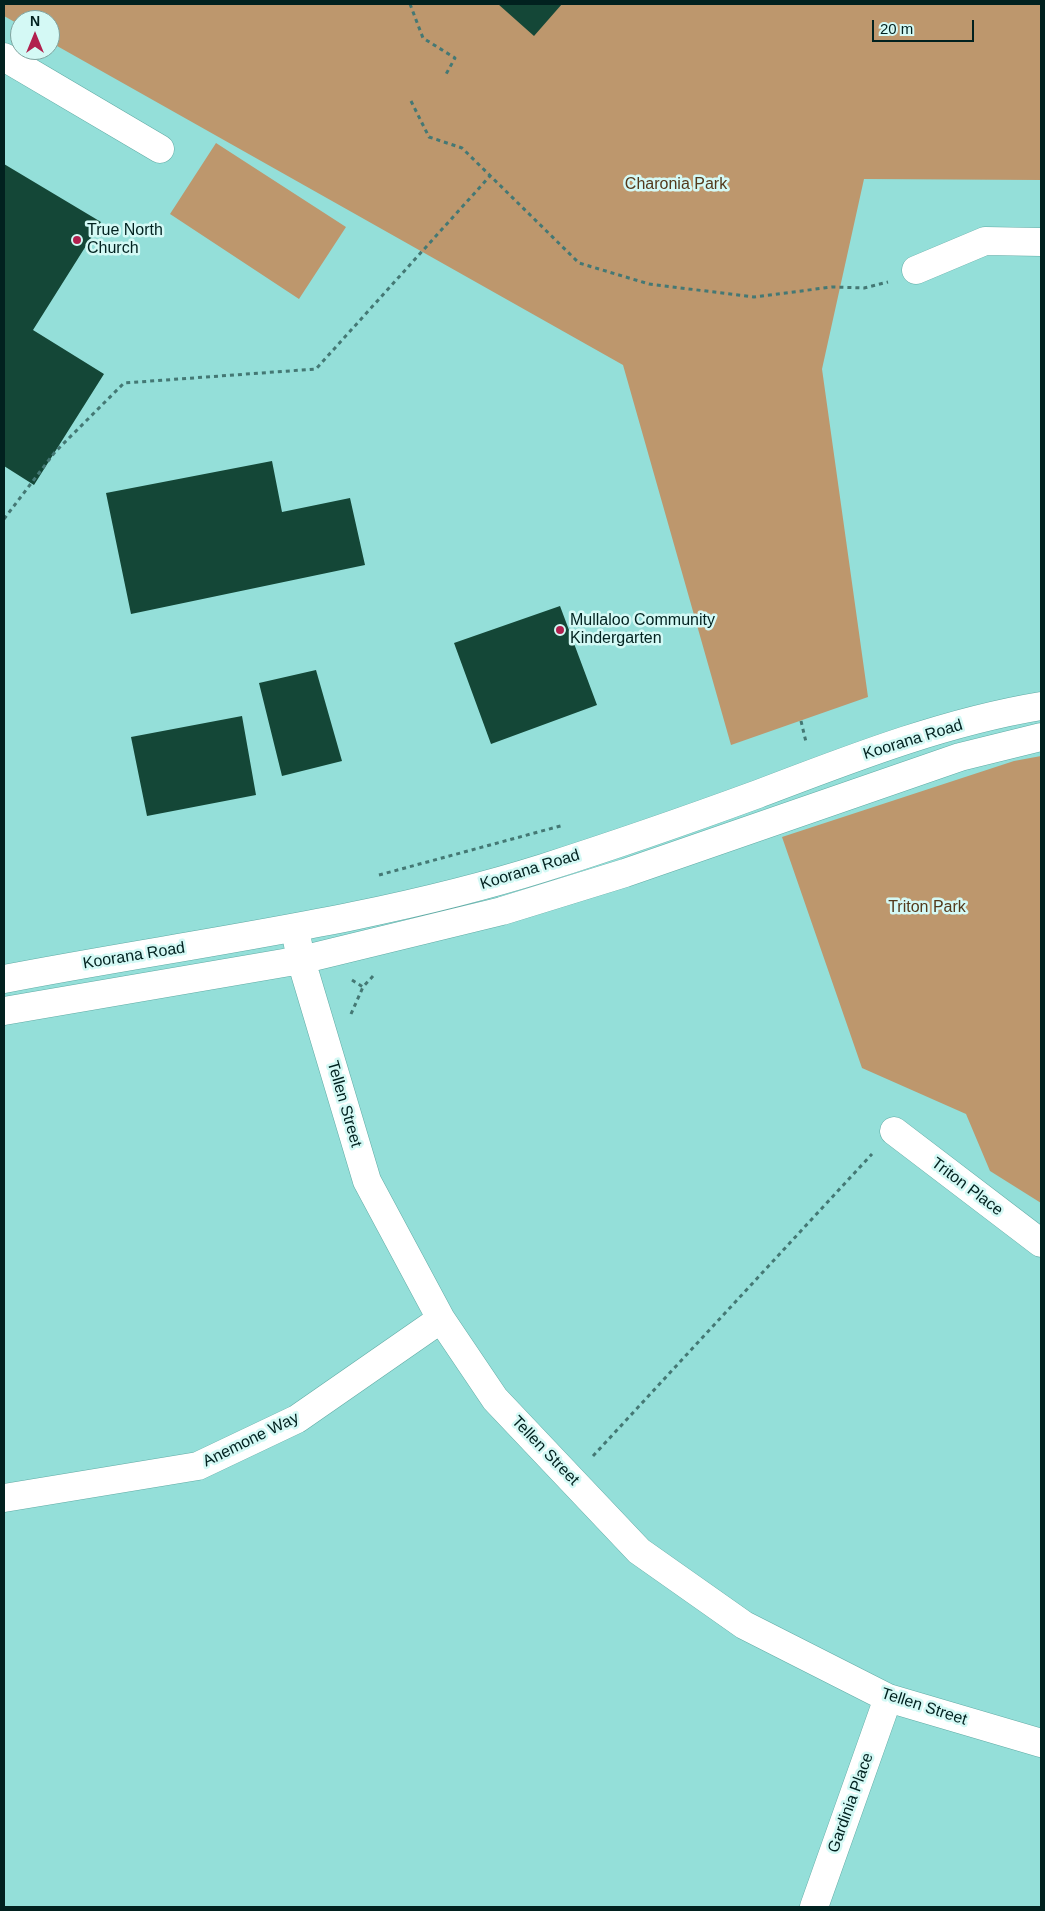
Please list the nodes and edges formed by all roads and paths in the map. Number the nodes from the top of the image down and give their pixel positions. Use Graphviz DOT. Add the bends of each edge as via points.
graph roads {
  1 [pos="410,4"];
  2 [pos="4,57"];
  3 [pos="445,76"];
  4 [pos="411,101"];
  5 [pos="160,149"];
  6 [pos="490,176"];
  7 [pos="1041,242"];
  8 [pos="916,270"];
  9 [pos="4,519"];
  10 [pos="1041,706"];
  11 [pos="801,721"];
  12 [pos="1041,737"];
  13 [pos="806,742"];
  14 [pos="797,745"];
  15 [pos="818,771"];
  16 [pos="569,824"];
  17 [pos="379,876"];
  18 [pos="295,929"];
  19 [pos="301,960"];
  20 [pos="4,979"];
  21 [pos="363,988"];
  22 [pos="4,1011"];
  23 [pos="347,1023"];
  24 [pos="894,1131"];
  25 [pos="1041,1243"];
  26 [pos="441,1319"];
  27 [pos="572,1479"];
  28 [pos="4,1498"];
  29 [pos="888,1698"];
  30 [pos="1041,1743"];
  31 [pos="814,1907"];
  1 -- 3 [label="path" via="423,38 455,58"];
  2 -- 5 [label="street"];
  4 -- 6 [label="path" via="429,137 462,148"];
  6 -- 8 [label="path" via="579,263 649,284 754,297 832,287 864,288 896,280"];
  6 -- 9 [label="path" via="316,369 124,383 55,452"];
  7 -- 8 [label="street" via="985,241"];
  10 -- 15 [label="street, Koorana Road" via="940,729"];
  11 -- 13 [label="path"];
  12 -- 19 [label="street, Koorana Road" via="960,756 625,873 502,911"];
  13 -- 14 [label="path"];
  13 -- 15 [label="path"];
  15 -- 18 [label="street, Koorana Road" via="544,868"];
  16 -- 17 [label="path"];
  18 -- 19 [label="street, Tellen Street"];
  18 -- 20 [label="street, Koorana Road"];
  19 -- 22 [label="street, Koorana Road"];
  19 -- 26 [label="street, Tellen Street" via="366,1181"];
  21 -- 23 [label="path"];
  24 -- 25 [label="street, Triton Place"];
  24 -- 27 [label="path"];
  26 -- 27 [label="street, Tellen Street" via="495,1399"];
  26 -- 28 [label="street, Anemone Way" via="296,1419 198,1466"];
  27 -- 29 [label="street, Tellen Street" via="639,1551 744,1625"];
  29 -- 30 [label="street, Tellen Street"];
  29 -- 31 [label="street, Gardinia Place"];
}
